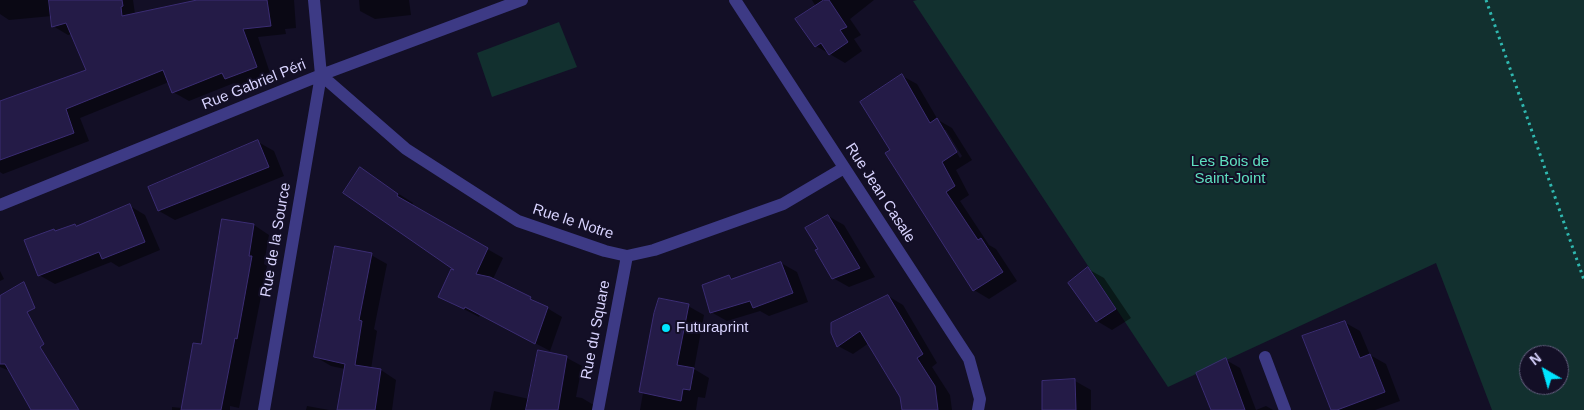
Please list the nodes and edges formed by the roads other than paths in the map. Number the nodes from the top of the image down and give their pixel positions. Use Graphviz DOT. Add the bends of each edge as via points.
graph roads {
  1 [pos="314,0"];
  2 [pos="522,0"];
  3 [pos="735,0"];
  4 [pos="321,75"];
  5 [pos="844,168"];
  6 [pos="0,205"];
  7 [pos="627,256"];
  8 [pos="1265,357"];
  9 [pos="264,410"];
  10 [pos="598,410"];
  11 [pos="978,410"];
  12 [pos="1285,410"];
  1 -- 4 [label="street, Rue de la Source"];
  2 -- 4 [label="street, Rue Gabriel Péri"];
  3 -- 5 [label="street, Rue Jean Casale"];
  4 -- 6 [label="street, Rue Gabriel Péri"];
  4 -- 7 [label="street, Rue le Notre" via="406,149 518,221"];
  4 -- 9 [label="street, Rue de la Source"];
  5 -- 7 [label="street, Rue le Notre" via="783,204 654,250"];
  5 -- 11 [label="street, Rue Jean Casale" via="970,360 980,399"];
  7 -- 10 [label="street, Rue du Square"];
  8 -- 12 [label="street"];
}
